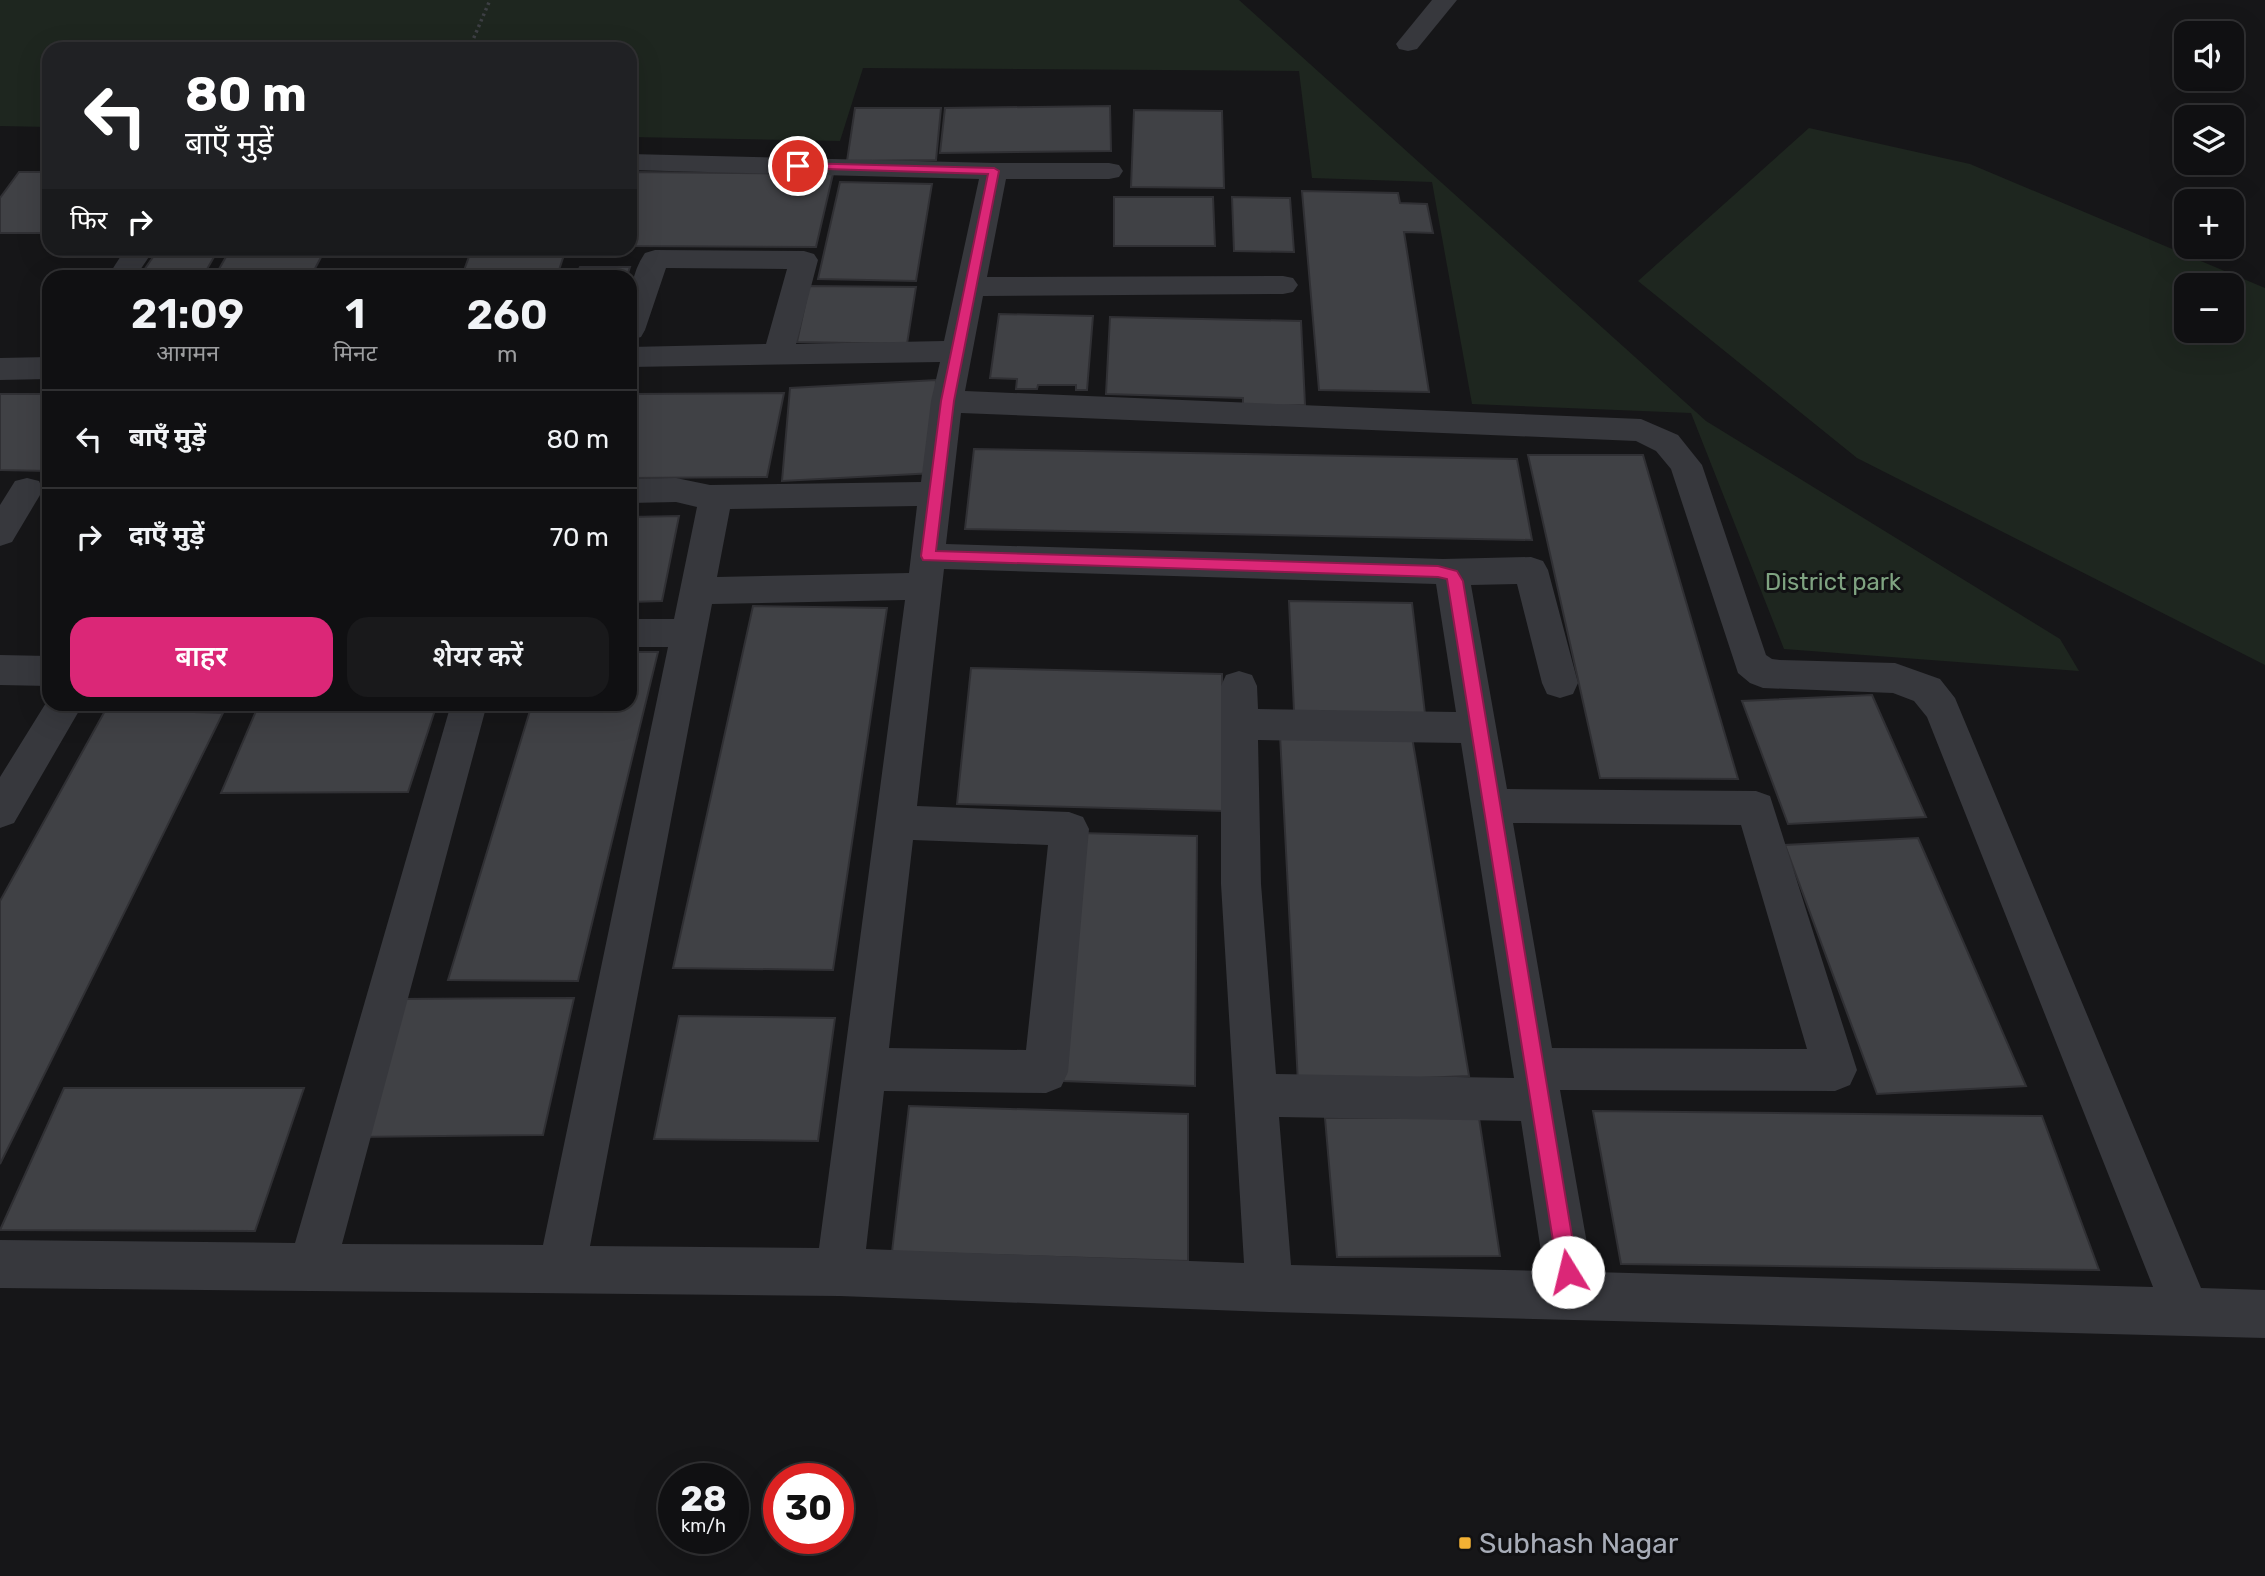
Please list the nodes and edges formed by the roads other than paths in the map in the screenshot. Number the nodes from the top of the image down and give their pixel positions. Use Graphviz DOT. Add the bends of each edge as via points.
graph roads {
  1 [pos="1445,0"];
  2 [pos="1408,44"];
  3 [pos="637,162"];
  4 [pos="994,171"];
  5 [pos="1108,171"];
  6 [pos="1283,285"];
  7 [pos="970,287"];
  8 [pos="637,310"];
  9 [pos="957,351"];
  10 [pos="778,354"];
  11 [pos="637,357"];
  12 [pos="42,368"];
  13 [pos="0,369"];
  14 [pos="947,401"];
  15 [pos="25,490"];
  16 [pos="637,491"];
  17 [pos="936,494"];
  18 [pos="709,496"];
  19 [pos="0,533"];
  20 [pos="926,571"];
  21 [pos="1444,572"];
  22 [pos="696,591"];
  23 [pos="637,633"];
  24 [pos="687,633"];
  25 [pos="0,670"];
  26 [pos="42,671"];
  27 [pos="1560,683"];
  28 [pos="61,711"];
  29 [pos="467,711"];
  30 [pos="1479,728"];
  31 [pos="1492,806"];
  32 [pos="0,811"];
  33 [pos="895,822"];
  34 [pos="865,1069"];
  35 [pos="1537,1084"];
  36 [pos="1255,1095"];
  37 [pos="0,1264"];
  38 [pos="311,1269"];
  39 [pos="561,1271"];
  40 [pos="840,1272"];
  41 [pos="1269,1288"];
  42 [pos="1572,1296"];
  43 [pos="2187,1311"];
  44 [pos="2265,1314"];
  1 -- 2 [label="street"];
  3 -- 4 [label="street"];
  4 -- 5 [label="street"];
  4 -- 7 [label="street"];
  6 -- 7 [label="street"];
  7 -- 9 [label="street"];
  8 -- 10 [label="street" via="655,259 804,260"];
  9 -- 10 [label="street"];
  9 -- 14 [label="street"];
  10 -- 11 [label="street"];
  12 -- 13 [label="street"];
  14 -- 17 [label="street"];
  14 -- 43 [label="street" via="1641,430 1667,443 1686,465 1751,663 1763,673 1780,675 1895,678 1927,690 1942,709"];
  15 -- 19 [label="street"];
  16 -- 18 [label="street" via="698,491"];
  17 -- 18 [label="street"];
  17 -- 20 [label="street"];
  18 -- 22 [label="street" via="714,505"];
  20 -- 21 [label="street"];
  20 -- 22 [label="street"];
  20 -- 33 [label="street"];
  21 -- 27 [label="street" via="1531,570"];
  21 -- 30 [label="street" via="1455,581"];
  22 -- 24 [label="street"];
  23 -- 24 [label="street"];
  24 -- 39 [label="street"];
  25 -- 26 [label="street"];
  28 -- 32 [label="street"];
  29 -- 38 [label="street"];
  30 -- 31 [label="street"];
  30 -- 36 [label="street" via="1239,705 1241,884"];
  31 -- 35 [label="street"];
  31 -- 35 [label="street" via="1756,808 1835,1070"];
  33 -- 34 [label="street"];
  33 -- 34 [label="street" via="1069,829 1046,1072"];
  34 -- 40 [label="street"];
  35 -- 36 [label="street"];
  35 -- 42 [label="street"];
  36 -- 41 [label="street"];
  37 -- 38 [label="street"];
  38 -- 39 [label="street"];
  39 -- 40 [label="street"];
  40 -- 41 [label="street"];
  41 -- 42 [label="street"];
  42 -- 43 [label="street"];
  43 -- 44 [label="street"];
}
